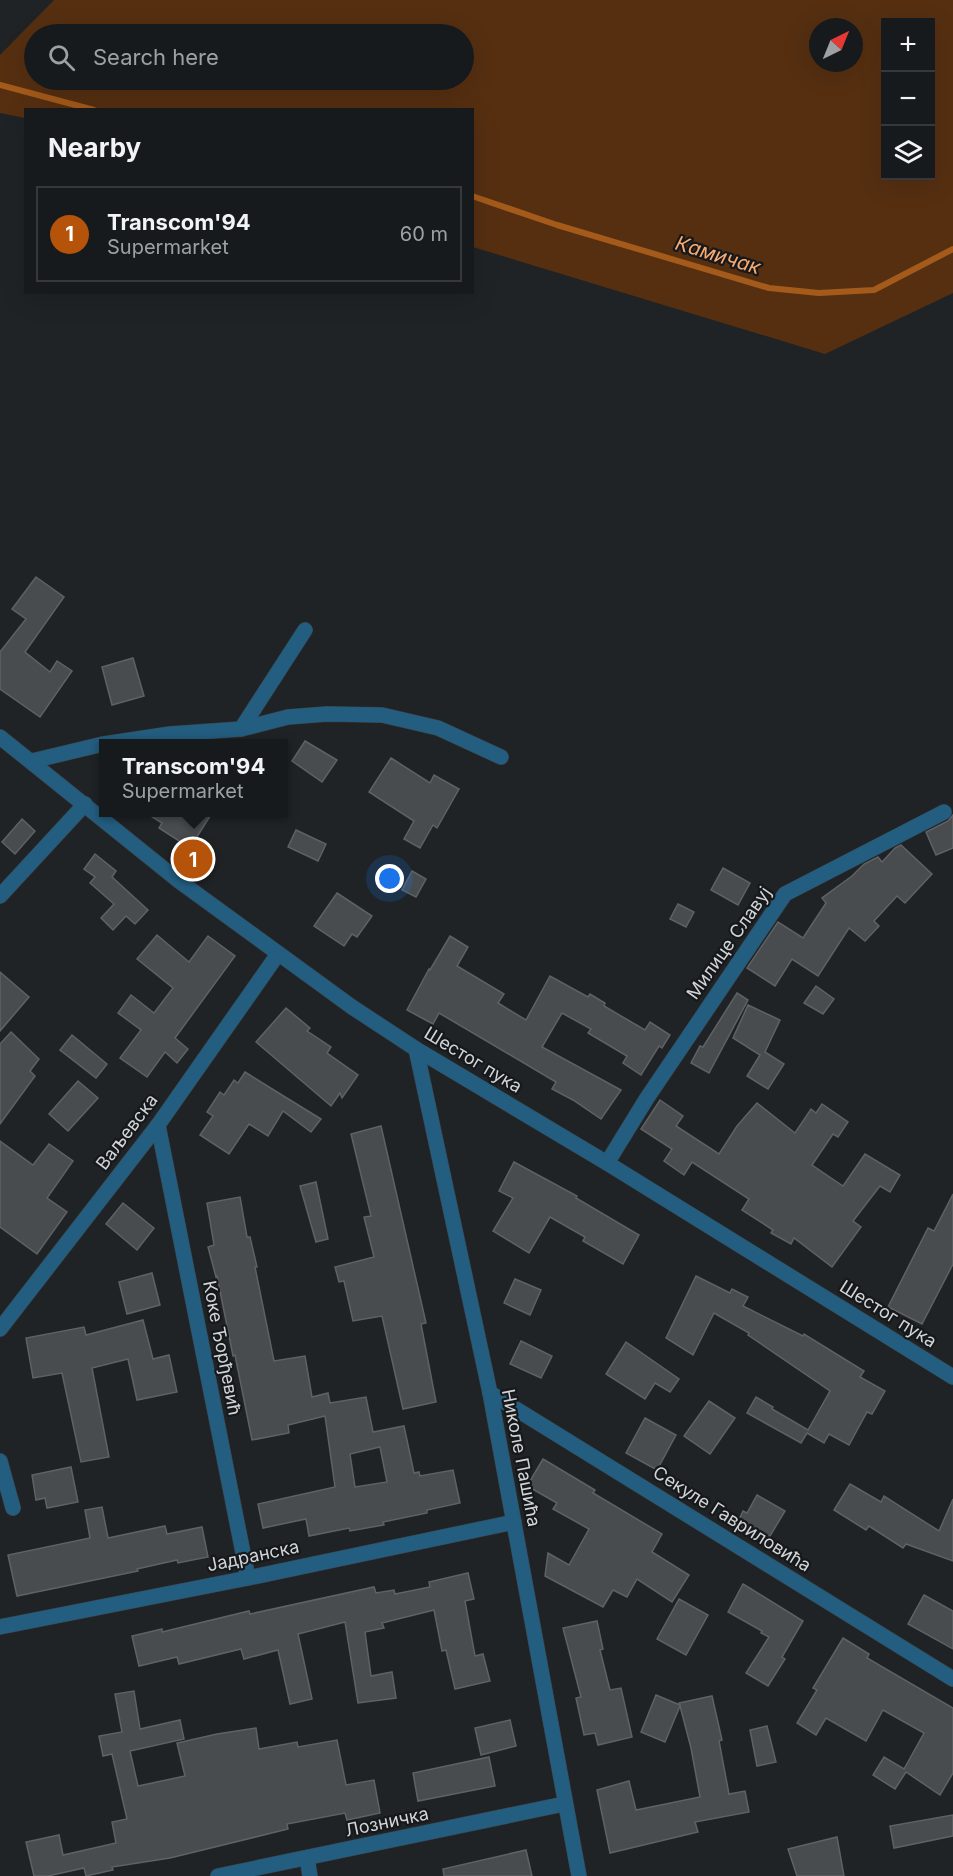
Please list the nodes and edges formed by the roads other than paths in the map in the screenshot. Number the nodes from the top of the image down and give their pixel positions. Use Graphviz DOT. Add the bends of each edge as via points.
graph roads {
  1 [pos="305,630"];
  2 [pos="241,729"];
  3 [pos="0,737"];
  4 [pos="136,739"];
  5 [pos="99,745"];
  6 [pos="501,758"];
  7 [pos="32,761"];
  8 [pos="85,804"];
  9 [pos="944,812"];
  10 [pos="99,815"];
  11 [pos="101,817"];
  12 [pos="0,896"];
  13 [pos="278,954"];
  14 [pos="416,1049"];
  15 [pos="158,1125"];
  16 [pos="607,1163"];
  17 [pos="0,1329"];
  18 [pos="953,1377"];
  19 [pos="489,1393"];
  20 [pos="0,1461"];
  21 [pos="13,1508"];
  22 [pos="514,1522"];
  23 [pos="248,1578"];
  24 [pos="0,1627"];
  25 [pos="953,1679"];
  26 [pos="564,1804"];
  27 [pos="307,1858"];
  28 [pos="218,1876"];
  29 [pos="310,1876"];
  30 [pos="579,1876"];
  1 -- 2 [label="street"];
  2 -- 4 [label="street"];
  2 -- 6 [label="street" via="288,717 382,715 438,728"];
  3 -- 7 [label="street, Шестог пука"];
  5 -- 7 [label="street"];
  7 -- 8 [label="street, Шестог пука"];
  8 -- 10 [label="street, Шестог пука"];
  8 -- 12 [label="street"];
  9 -- 16 [label="street, Милице Славуј" via="785,894 646,1098"];
  11 -- 13 [label="street, Шестог пука"];
  13 -- 14 [label="street, Шестог пука"];
  13 -- 15 [label="street, Ваљевска"];
  14 -- 16 [label="street, Шестог пука"];
  14 -- 19 [label="street, Николе Пашића"];
  15 -- 17 [label="street, Ваљевска"];
  15 -- 23 [label="street, Коке Ђорђевић"];
  16 -- 18 [label="street, Шестог пука"];
  19 -- 22 [label="street, Николе Пашића"];
  19 -- 25 [label="street, Секуле Гавриловића"];
  20 -- 21 [label="street"];
  22 -- 23 [label="street, Јадранска"];
  22 -- 26 [label="street, Николе Пашића"];
  23 -- 24 [label="street, Јадранска"];
  26 -- 27 [label="street, Лозничка"];
  26 -- 30 [label="street, Николе Пашића"];
  27 -- 28 [label="street, Лозничка"];
  27 -- 29 [label="street"];
}
